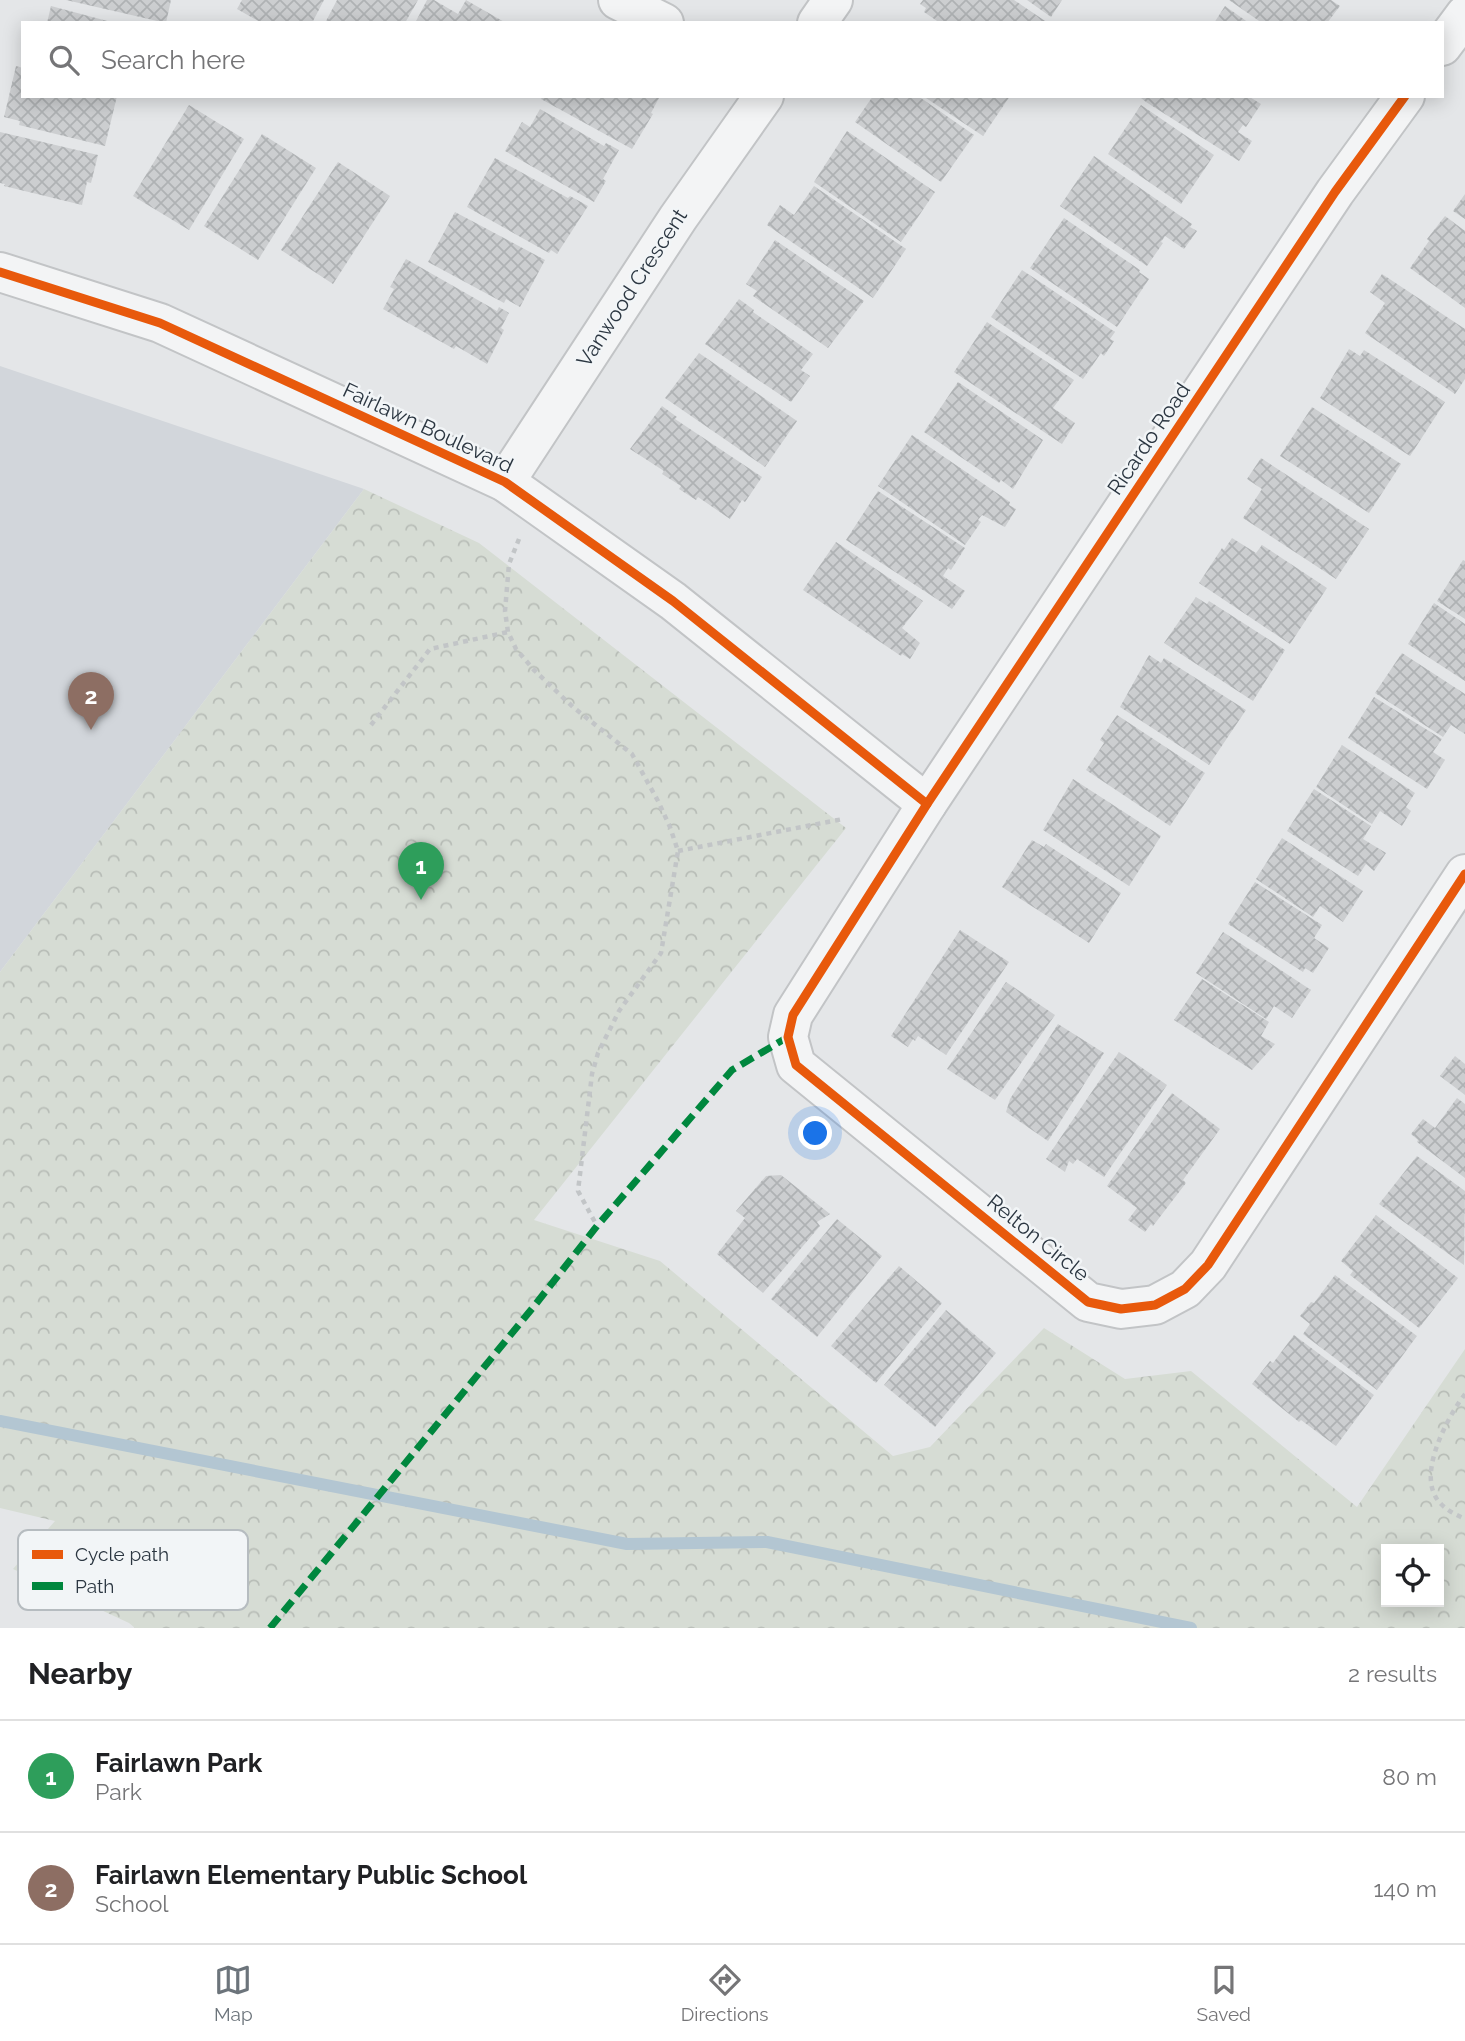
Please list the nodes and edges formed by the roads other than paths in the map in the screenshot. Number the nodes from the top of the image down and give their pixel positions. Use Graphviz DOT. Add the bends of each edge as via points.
graph roads {
  1 [pos="618,0"];
  2 [pos="833,0"];
  3 [pos="1465,15"];
  4 [pos="660,21"];
  5 [pos="818,21"];
  6 [pos="1444,43"];
  7 [pos="763,98"];
  8 [pos="1404,98"];
  9 [pos="0,272"];
  10 [pos="505,482"];
  11 [pos="927,804"];
  12 [pos="1465,874"];
  1 -- 4 [label="street"];
  2 -- 5 [label="street"];
  3 -- 6 [label="street"];
  7 -- 10 [label="street, Vanwood Crescent"];
  8 -- 11 [label="street, Ricardo Road" via="1327,204"];
  9 -- 10 [label="street, Fairlawn Boulevard" via="160,323"];
  10 -- 11 [label="street, Fairlawn Boulevard" via="673,601"];
  11 -- 12 [label="street, Relton Circle" via="793,1015 788,1037 796,1065 1088,1302 1121,1309 1154,1305 1185,1289 1208,1265"];
}
